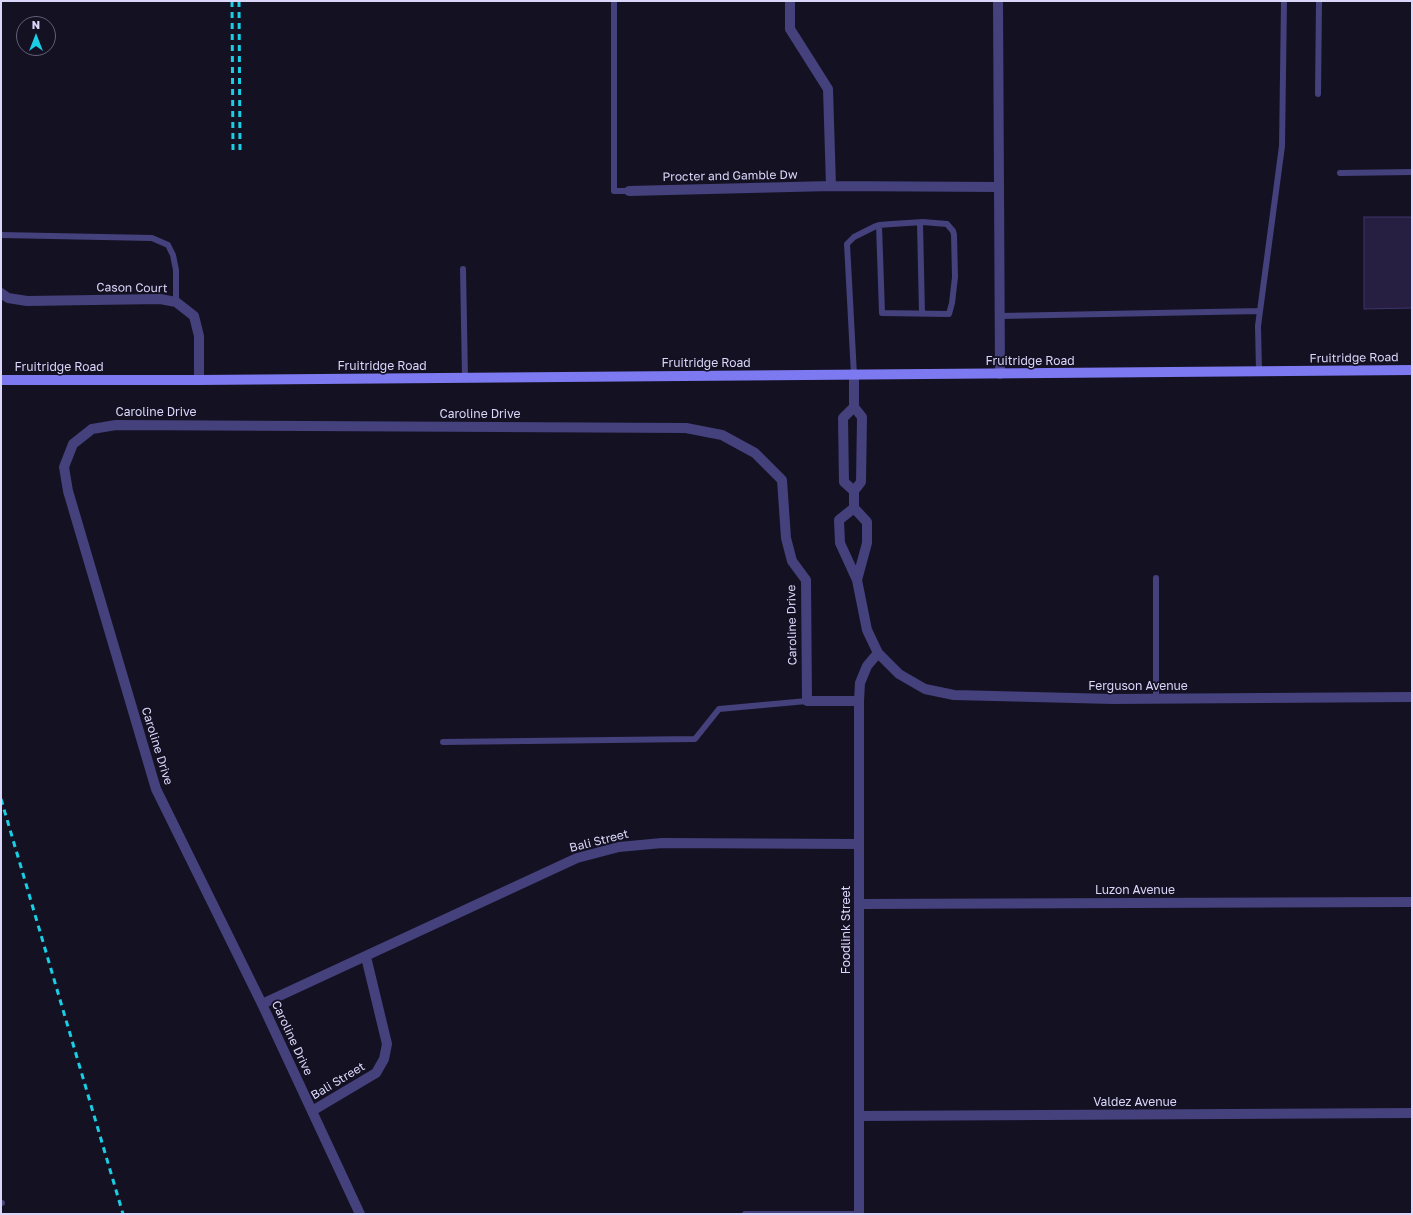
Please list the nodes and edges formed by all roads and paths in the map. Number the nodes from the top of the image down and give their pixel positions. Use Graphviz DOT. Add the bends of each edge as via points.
graph roads {
  1 [pos="614,1"];
  2 [pos="790,1"];
  3 [pos="998,1"];
  4 [pos="1284,1"];
  5 [pos="1319,1"];
  6 [pos="1318,94"];
  7 [pos="1412,172"];
  8 [pos="1340,173"];
  9 [pos="832,186"];
  10 [pos="999,187"];
  11 [pos="629,191"];
  12 [pos="920,222"];
  13 [pos="879,225"];
  14 [pos="1,235"];
  15 [pos="463,269"];
  16 [pos="1,293"];
  17 [pos="176,302"];
  18 [pos="1260,311"];
  19 [pos="922,314"];
  20 [pos="1000,316"];
  21 [pos="1412,370"];
  22 [pos="1259,372"];
  23 [pos="1000,374"];
  24 [pos="854,375"];
  25 [pos="465,378"];
  26 [pos="1,380"];
  27 [pos="199,380"];
  28 [pos="854,407"];
  29 [pos="854,491"];
  30 [pos="854,508"];
  31 [pos="1156,578"];
  32 [pos="857,580"];
  33 [pos="878,653"];
  34 [pos="1412,697"];
  35 [pos="1156,699"];
  36 [pos="859,700"];
  37 [pos="807,701"];
  38 [pos="443,742"];
  39 [pos="859,844"];
  40 [pos="1412,902"];
  41 [pos="859,904"];
  42 [pos="366,957"];
  43 [pos="262,1004"];
  44 [pos="312,1111"];
  45 [pos="1412,1113"];
  46 [pos="859,1116"];
  47 [pos="360,1214"];
  48 [pos="745,1214"];
  49 [pos="859,1214"];
  1 -- 11 [label="lane" via="614,191"];
  2 -- 9 [label="street" via="790,29 828,89"];
  3 -- 10 [label="street"];
  4 -- 18 [label="lane" via="1282,146"];
  5 -- 6 [label="lane"];
  7 -- 8 [label="lane"];
  9 -- 10 [label="street, Procter and Gamble Dw"];
  9 -- 11 [label="street, Procter and Gamble Dw"];
  10 -- 20 [label="street"];
  12 -- 13 [label="lane"];
  12 -- 19 [label="lane"];
  12 -- 19 [label="lane" via="947,224 951,227 954,236 955,277 949,314"];
  13 -- 19 [label="lane" via="882,313"];
  13 -- 24 [label="lane" via="863,231 847,244"];
  14 -- 17 [label="lane" via="152,238 168,245 173,255 176,270"];
  15 -- 25 [label="lane"];
  16 -- 17 [label="street, Cason Court" via="8,298 27,301"];
  17 -- 27 [label="street, Cason Court" via="194,316 199,336"];
  18 -- 20 [label="lane"];
  18 -- 22 [label="lane"];
  20 -- 23 [label="street"];
  21 -- 22 [label="main road, Fruitridge Road"];
  22 -- 23 [label="main road, Fruitridge Road"];
  23 -- 24 [label="main road, Fruitridge Road"];
  24 -- 25 [label="main road, Fruitridge Road"];
  24 -- 28 [label="street"];
  25 -- 27 [label="main road, Fruitridge Road"];
  26 -- 27 [label="main road, Fruitridge Road"];
  28 -- 29 [label="street" via="862,417 861,482"];
  28 -- 29 [label="street" via="843,418 844,482"];
  29 -- 30 [label="street"];
  30 -- 32 [label="street" via="867,522 867,543"];
  30 -- 32 [label="street" via="839,520 840,543"];
  31 -- 35 [label="lane"];
  32 -- 33 [label="street, Ferguson Avenue" via="867,630"];
  33 -- 35 [label="street, Ferguson Avenue" via="899,674 925,689 954,695"];
  33 -- 36 [label="street, Foodlink Street" via="866,666 860,683"];
  34 -- 35 [label="street, Ferguson Avenue"];
  36 -- 37 [label="street"];
  36 -- 39 [label="street, Foodlink Street"];
  37 -- 38 [label="lane" via="719,709 695,740"];
  37 -- 43 [label="street, Caroline Drive" via="806,580 792,561 786,538 782,480 755,453 722,435 686,428 116,425 92,429 73,444 64,467 68,491 150,775"];
  39 -- 41 [label="street, Foodlink Street"];
  39 -- 42 [label="street, Bali Street" via="662,843 619,847 577,858"];
  40 -- 41 [label="street, Luzon Avenue"];
  41 -- 46 [label="street, Foodlink Street"];
  42 -- 43 [label="street, Bali Street"];
  42 -- 44 [label="street, Bali Street" via="387,1044 384,1059 376,1073"];
  43 -- 44 [label="street, Caroline Drive"];
  44 -- 47 [label="street, Caroline Drive"];
  45 -- 46 [label="street, Valdez Avenue"];
  46 -- 49 [label="street, Foodlink Street"];
  48 -- 49 [label="lane"];
}
